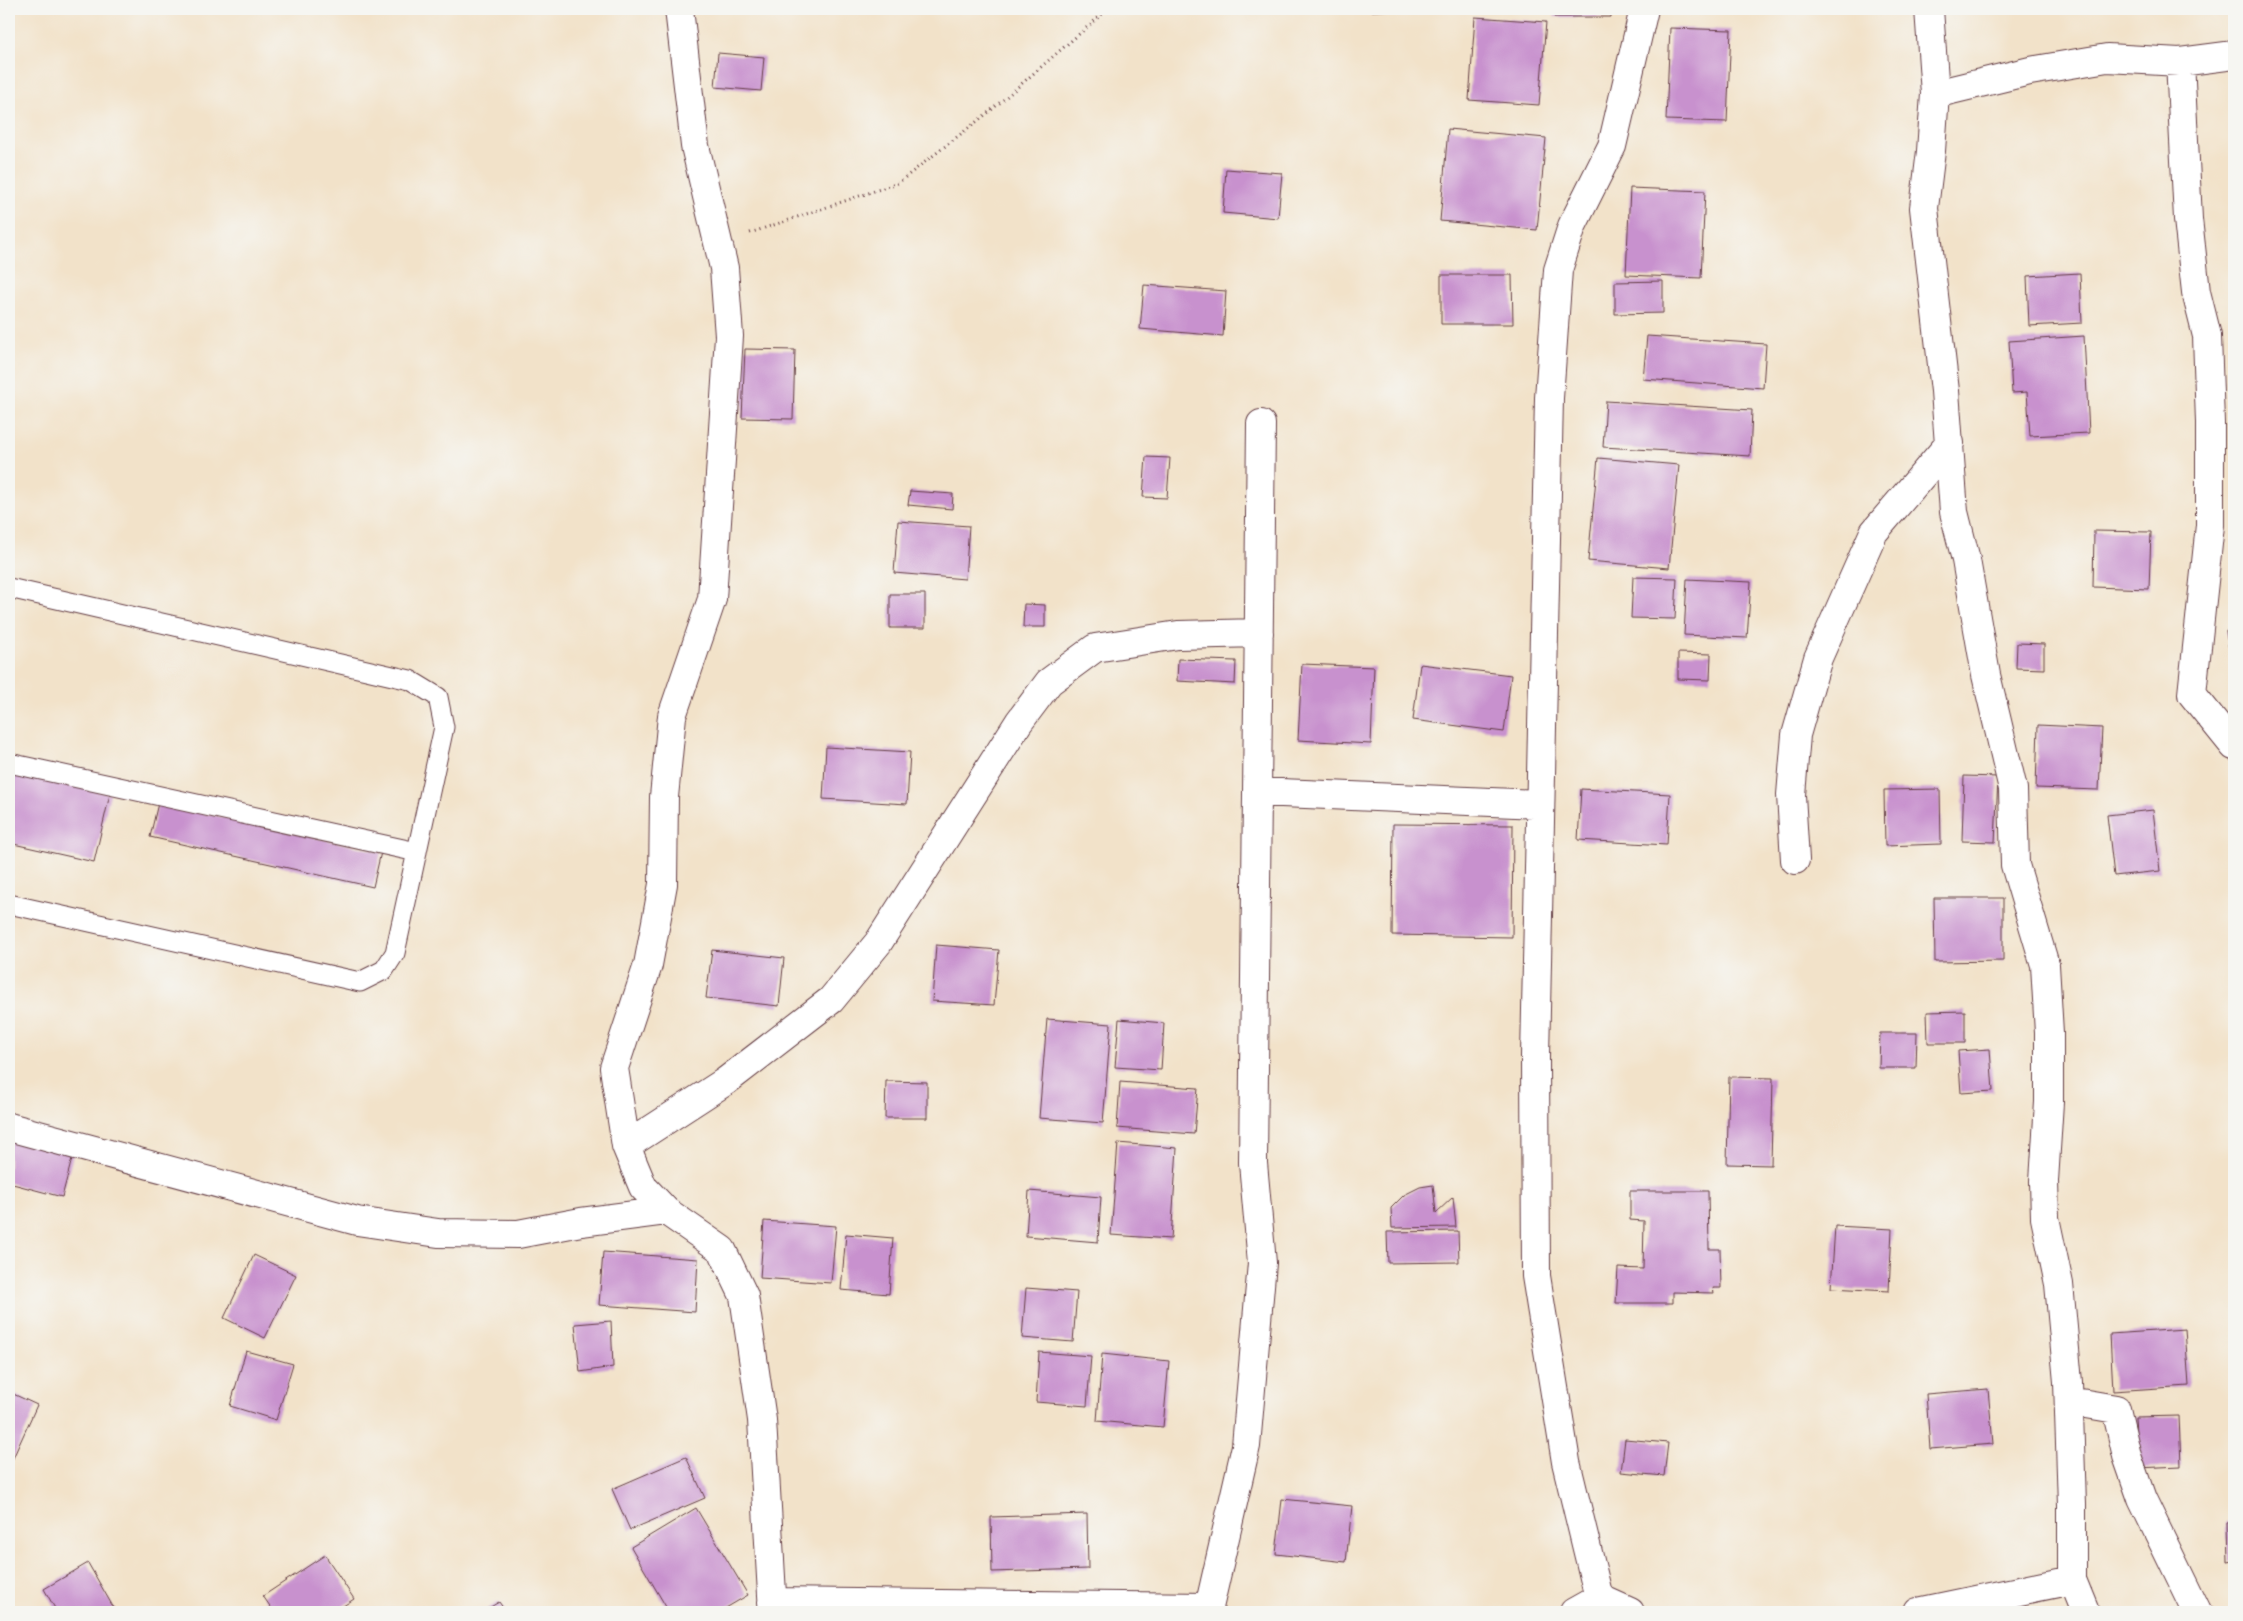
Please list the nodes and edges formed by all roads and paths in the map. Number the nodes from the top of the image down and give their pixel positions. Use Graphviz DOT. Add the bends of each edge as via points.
graph roads {
  1 [pos="679,9"];
  2 [pos="1108,9"];
  3 [pos="1644,9"];
  4 [pos="1929,9"];
  5 [pos="2234,55"];
  6 [pos="2180,62"];
  7 [pos="1935,94"];
  8 [pos="718,244"];
  9 [pos="1262,424"];
  10 [pos="1950,443"];
  11 [pos="9,588"];
  12 [pos="1259,633"];
  13 [pos="2234,746"];
  14 [pos="9,763"];
  15 [pos="1257,792"];
  16 [pos="1539,804"];
  17 [pos="417,852"];
  18 [pos="1795,860"];
  19 [pos="9,904"];
  20 [pos="9,1127"];
  21 [pos="626,1146"];
  22 [pos="666,1211"];
  23 [pos="2068,1401"];
  24 [pos="2072,1580"];
  25 [pos="1599,1598"];
  26 [pos="772,1607"];
  27 [pos="1208,1610"];
  28 [pos="1574,1612"];
  29 [pos="1630,1612"];
  30 [pos="1918,1612"];
  31 [pos="2085,1612"];
  32 [pos="2197,1612"];
  1 -- 8 [label="street" via="695,146"];
  2 -- 8 [label="path" via="989,112 898,183"];
  3 -- 16 [label="street" via="1612,146 1572,226 1558,270 1549,398"];
  4 -- 7 [label="street"];
  5 -- 6 [label="street"];
  6 -- 7 [label="street" via="2107,58 2030,71"];
  6 -- 13 [label="street" via="2189,228 2196,292 2207,336 2210,422 2210,525 2192,694"];
  7 -- 10 [label="street" via="1924,208"];
  8 -- 21 [label="street" via="724,268 729,336 712,599 672,716 664,797 663,884 648,965 614,1068"];
  9 -- 12 [label="street"];
  10 -- 18 [label="street" via="1874,532 1818,658 1796,735 1791,795"];
  10 -- 23 [label="street" via="1954,512 1966,560 1986,675 2013,789 2015,865 2045,965 2049,1033 2045,1218 2059,1284"];
  11 -- 17 [label="lane" via="410,680 438,697 444,727"];
  12 -- 15 [label="street"];
  12 -- 21 [label="street" via="1178,635 1095,648 1049,682 1019,722 878,943 831,1000 726,1081"];
  14 -- 17 [label="lane"];
  15 -- 16 [label="street"];
  15 -- 27 [label="street" via="1253,1163 1262,1262 1246,1446"];
  16 -- 25 [label="street" via="1536,1276 1566,1462"];
  17 -- 19 [label="lane" via="395,953 384,970 360,982"];
  20 -- 22 [label="street" via="357,1221 438,1233 518,1234"];
  21 -- 22 [label="street" via="642,1187"];
  22 -- 26 [label="street" via="722,1250 744,1296 762,1420"];
  23 -- 24 [label="street"];
  23 -- 32 [label="street" via="2116,1409 2142,1499"];
  24 -- 30 [label="street"];
  24 -- 31 [label="street"];
  25 -- 28 [label="street"];
  25 -- 29 [label="street"];
  26 -- 27 [label="street"];
}
